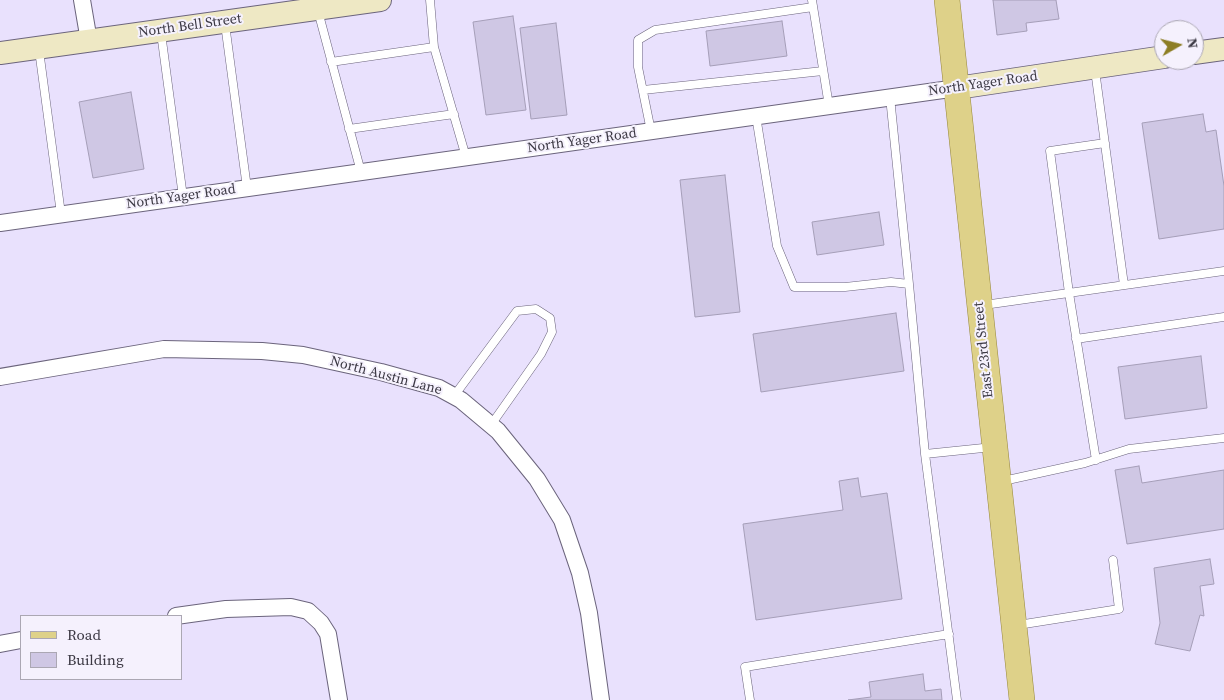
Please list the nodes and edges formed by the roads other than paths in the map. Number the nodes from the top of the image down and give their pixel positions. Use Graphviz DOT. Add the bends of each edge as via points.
graph roads {
  1 [pos="82,0"];
  2 [pos="380,0"];
  3 [pos="430,0"];
  4 [pos="947,0"];
  5 [pos="812,4"];
  6 [pos="317,9"];
  7 [pos="225,22"];
  8 [pos="161,30"];
  9 [pos="89,41"];
  10 [pos="434,47"];
  11 [pos="39,48"];
  12 [pos="1224,49"];
  13 [pos="1204,52"];
  14 [pos="0,53"];
  15 [pos="1154,59"];
  16 [pos="332,62"];
  17 [pos="1095,68"];
  18 [pos="823,71"];
  19 [pos="957,88"];
  20 [pos="643,90"];
  21 [pos="890,97"];
  22 [pos="829,106"];
  23 [pos="454,114"];
  24 [pos="756,116"];
  25 [pos="349,128"];
  26 [pos="651,131"];
  27 [pos="1105,143"];
  28 [pos="466,157"];
  29 [pos="361,172"];
  30 [pos="247,188"];
  31 [pos="183,197"];
  32 [pos="61,214"];
  33 [pos="0,223"];
  34 [pos="1224,271"];
  35 [pos="909,284"];
  36 [pos="1124,285"];
  37 [pos="1069,293"];
  38 [pos="980,306"];
  39 [pos="1224,317"];
  40 [pos="1076,339"];
  41 [pos="0,377"];
  42 [pos="454,396"];
  43 [pos="491,425"];
  44 [pos="1224,438"];
  45 [pos="994,447"];
  46 [pos="925,454"];
  47 [pos="1096,460"];
  48 [pos="998,482"];
  49 [pos="1113,560"];
  50 [pos="182,615"];
  51 [pos="1014,626"];
  52 [pos="948,634"];
  53 [pos="20,640"];
  54 [pos="0,644"];
  55 [pos="339,700"];
  56 [pos="601,700"];
  57 [pos="750,700"];
  58 [pos="957,700"];
  59 [pos="1022,700"];
  1 -- 9 [label="street"];
  2 -- 6 [label="main road, North Bell Street"];
  3 -- 10 [label="lane"];
  4 -- 19 [label="main road, East 23rd Street"];
  5 -- 18 [label="lane"];
  5 -- 20 [label="lane" via="655,30 638,40 638,67"];
  6 -- 7 [label="main road, North Bell Street"];
  6 -- 16 [label="lane"];
  7 -- 8 [label="main road, North Bell Street"];
  7 -- 30 [label="lane"];
  8 -- 9 [label="main road, North Bell Street"];
  8 -- 31 [label="lane"];
  9 -- 11 [label="main road, North Bell Street"];
  10 -- 16 [label="lane"];
  10 -- 23 [label="lane"];
  11 -- 14 [label="main road, North Bell Street"];
  11 -- 32 [label="lane"];
  12 -- 13 [label="main road"];
  15 -- 17 [label="main road, North Yager Road"];
  16 -- 25 [label="lane"];
  17 -- 19 [label="main road, North Yager Road"];
  17 -- 27 [label="lane"];
  18 -- 20 [label="lane"];
  18 -- 22 [label="lane"];
  19 -- 21 [label="street, North Yager Road"];
  19 -- 38 [label="main road, East 23rd Street"];
  20 -- 26 [label="lane"];
  21 -- 22 [label="street, North Yager Road"];
  21 -- 35 [label="lane"];
  22 -- 24 [label="street, North Yager Road"];
  23 -- 25 [label="lane"];
  23 -- 28 [label="lane"];
  24 -- 26 [label="street, North Yager Road"];
  24 -- 35 [label="lane" via="777,246 794,287"];
  25 -- 29 [label="lane"];
  26 -- 28 [label="street, North Yager Road"];
  27 -- 36 [label="lane"];
  27 -- 37 [label="lane" via="1050,151"];
  28 -- 29 [label="street, North Yager Road"];
  29 -- 30 [label="street, North Yager Road"];
  30 -- 31 [label="street, North Yager Road"];
  31 -- 32 [label="street, North Yager Road"];
  32 -- 33 [label="street, North Yager Road"];
  34 -- 36 [label="lane"];
  35 -- 46 [label="lane"];
  36 -- 37 [label="lane"];
  37 -- 38 [label="lane"];
  37 -- 40 [label="lane"];
  38 -- 45 [label="main road, East 23rd Street"];
  39 -- 40 [label="lane"];
  40 -- 47 [label="lane"];
  41 -- 42 [label="street, North Austin Lane" via="164,349 262,351 303,355 381,372 439,388"];
  42 -- 43 [label="street, North Austin Lane"];
  42 -- 43 [label="lane" via="517,311 536,309 550,318 552,332 541,354"];
  43 -- 56 [label="street, North Austin Lane" via="537,479 562,520 580,573 589,613"];
  44 -- 47 [label="lane" via="1129,449"];
  45 -- 46 [label="lane"];
  45 -- 48 [label="main road, East 23rd Street"];
  46 -- 52 [label="lane"];
  47 -- 48 [label="lane"];
  48 -- 51 [label="main road, East 23rd Street"];
  49 -- 51 [label="lane" via="1119,609"];
  50 -- 55 [label="street" via="291,606 308,611 328,634"];
  51 -- 59 [label="main road, East 23rd Street"];
  52 -- 57 [label="lane" via="745,667"];
  52 -- 58 [label="lane"];
  53 -- 54 [label="street"];
}
